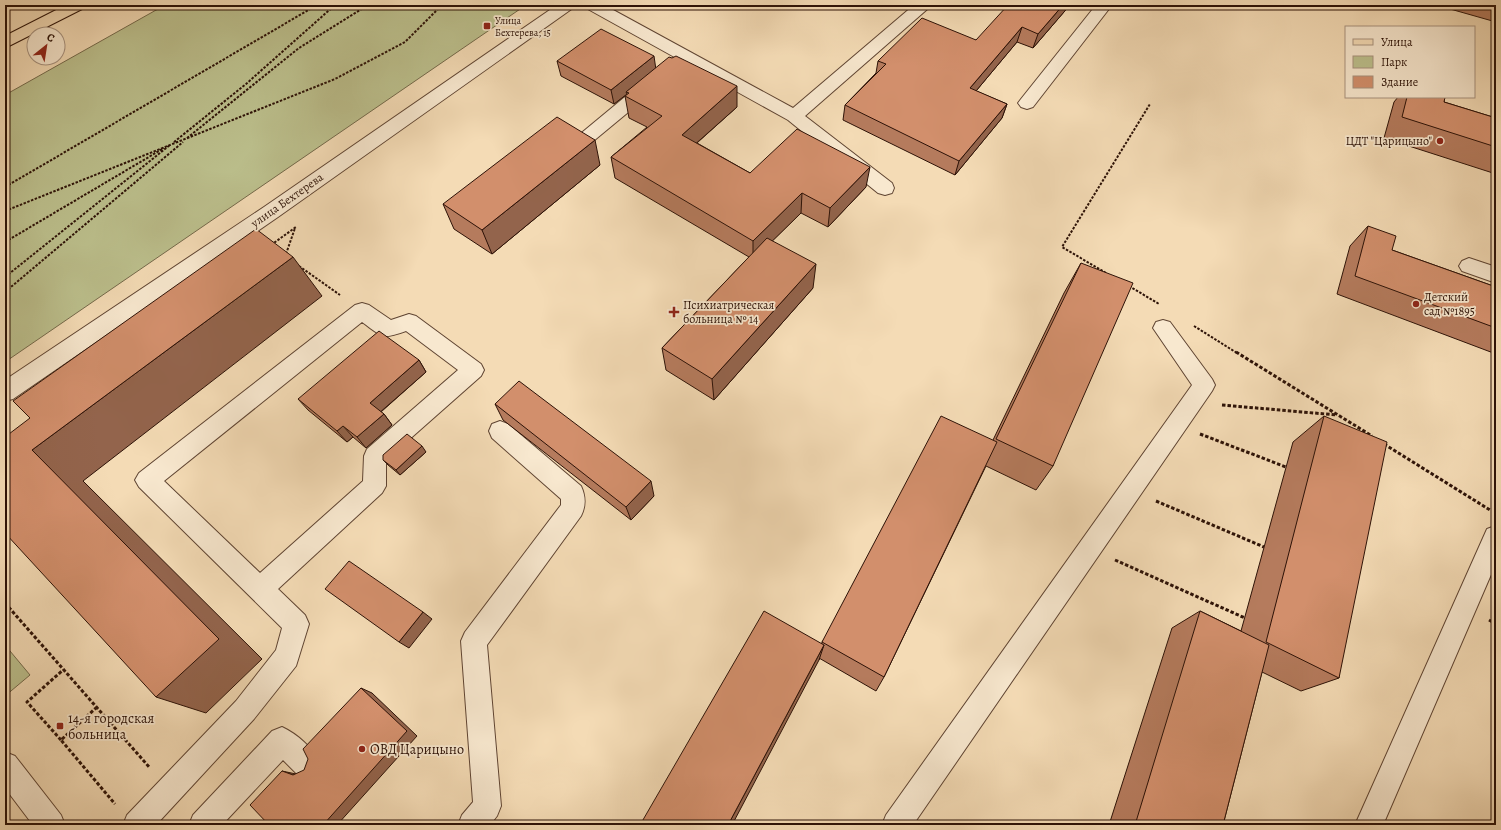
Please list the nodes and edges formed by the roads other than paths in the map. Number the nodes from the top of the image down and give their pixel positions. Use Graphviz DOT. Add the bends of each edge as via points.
graph roads {
  1 [pos="78,5"];
  2 [pos="567,5"];
  3 [pos="592,5"];
  4 [pos="924,5"];
  5 [pos="1104,5"];
  6 [pos="5,43"];
  7 [pos="673,66"];
  8 [pos="1027,103"];
  9 [pos="794,116"];
  10 [pos="585,140"];
  11 [pos="885,188"];
  12 [pos="1469,266"];
  13 [pos="1496,276"];
  14 [pos="1168,320"];
  15 [pos="5,392"];
  16 [pos="500,431"];
  17 [pos="1496,525"];
  18 [pos="260,589"];
  19 [pos="306,763"];
  20 [pos="5,766"];
  21 [pos="52,825"];
  22 [pos="137,825"];
  23 [pos="203,825"];
  24 [pos="472,825"];
  25 [pos="896,825"];
  26 [pos="1369,825"];
  1 -- 6 [label="main road"];
  2 -- 15 [label="street, улица Бехтерева" via="271,212"];
  3 -- 7 [label="street"];
  4 -- 9 [label="street"];
  5 -- 8 [label="street"];
  7 -- 9 [label="street"];
  7 -- 10 [label="street"];
  9 -- 11 [label="street"];
  12 -- 13 [label="street"];
  14 -- 25 [label="street" via="1204,385"];
  16 -- 24 [label="street" via="573,494 573,508 474,641 487,806"];
  17 -- 26 [label="street"];
  18 -- 18 [label="street" via="147,480 362,310 388,329 409,322 473,370 376,456 374,486"];
  18 -- 22 [label="street" via="296,624 287,657 245,710"];
  19 -- 23 [label="street" via="282,741"];
  20 -- 21 [label="street"];
}
